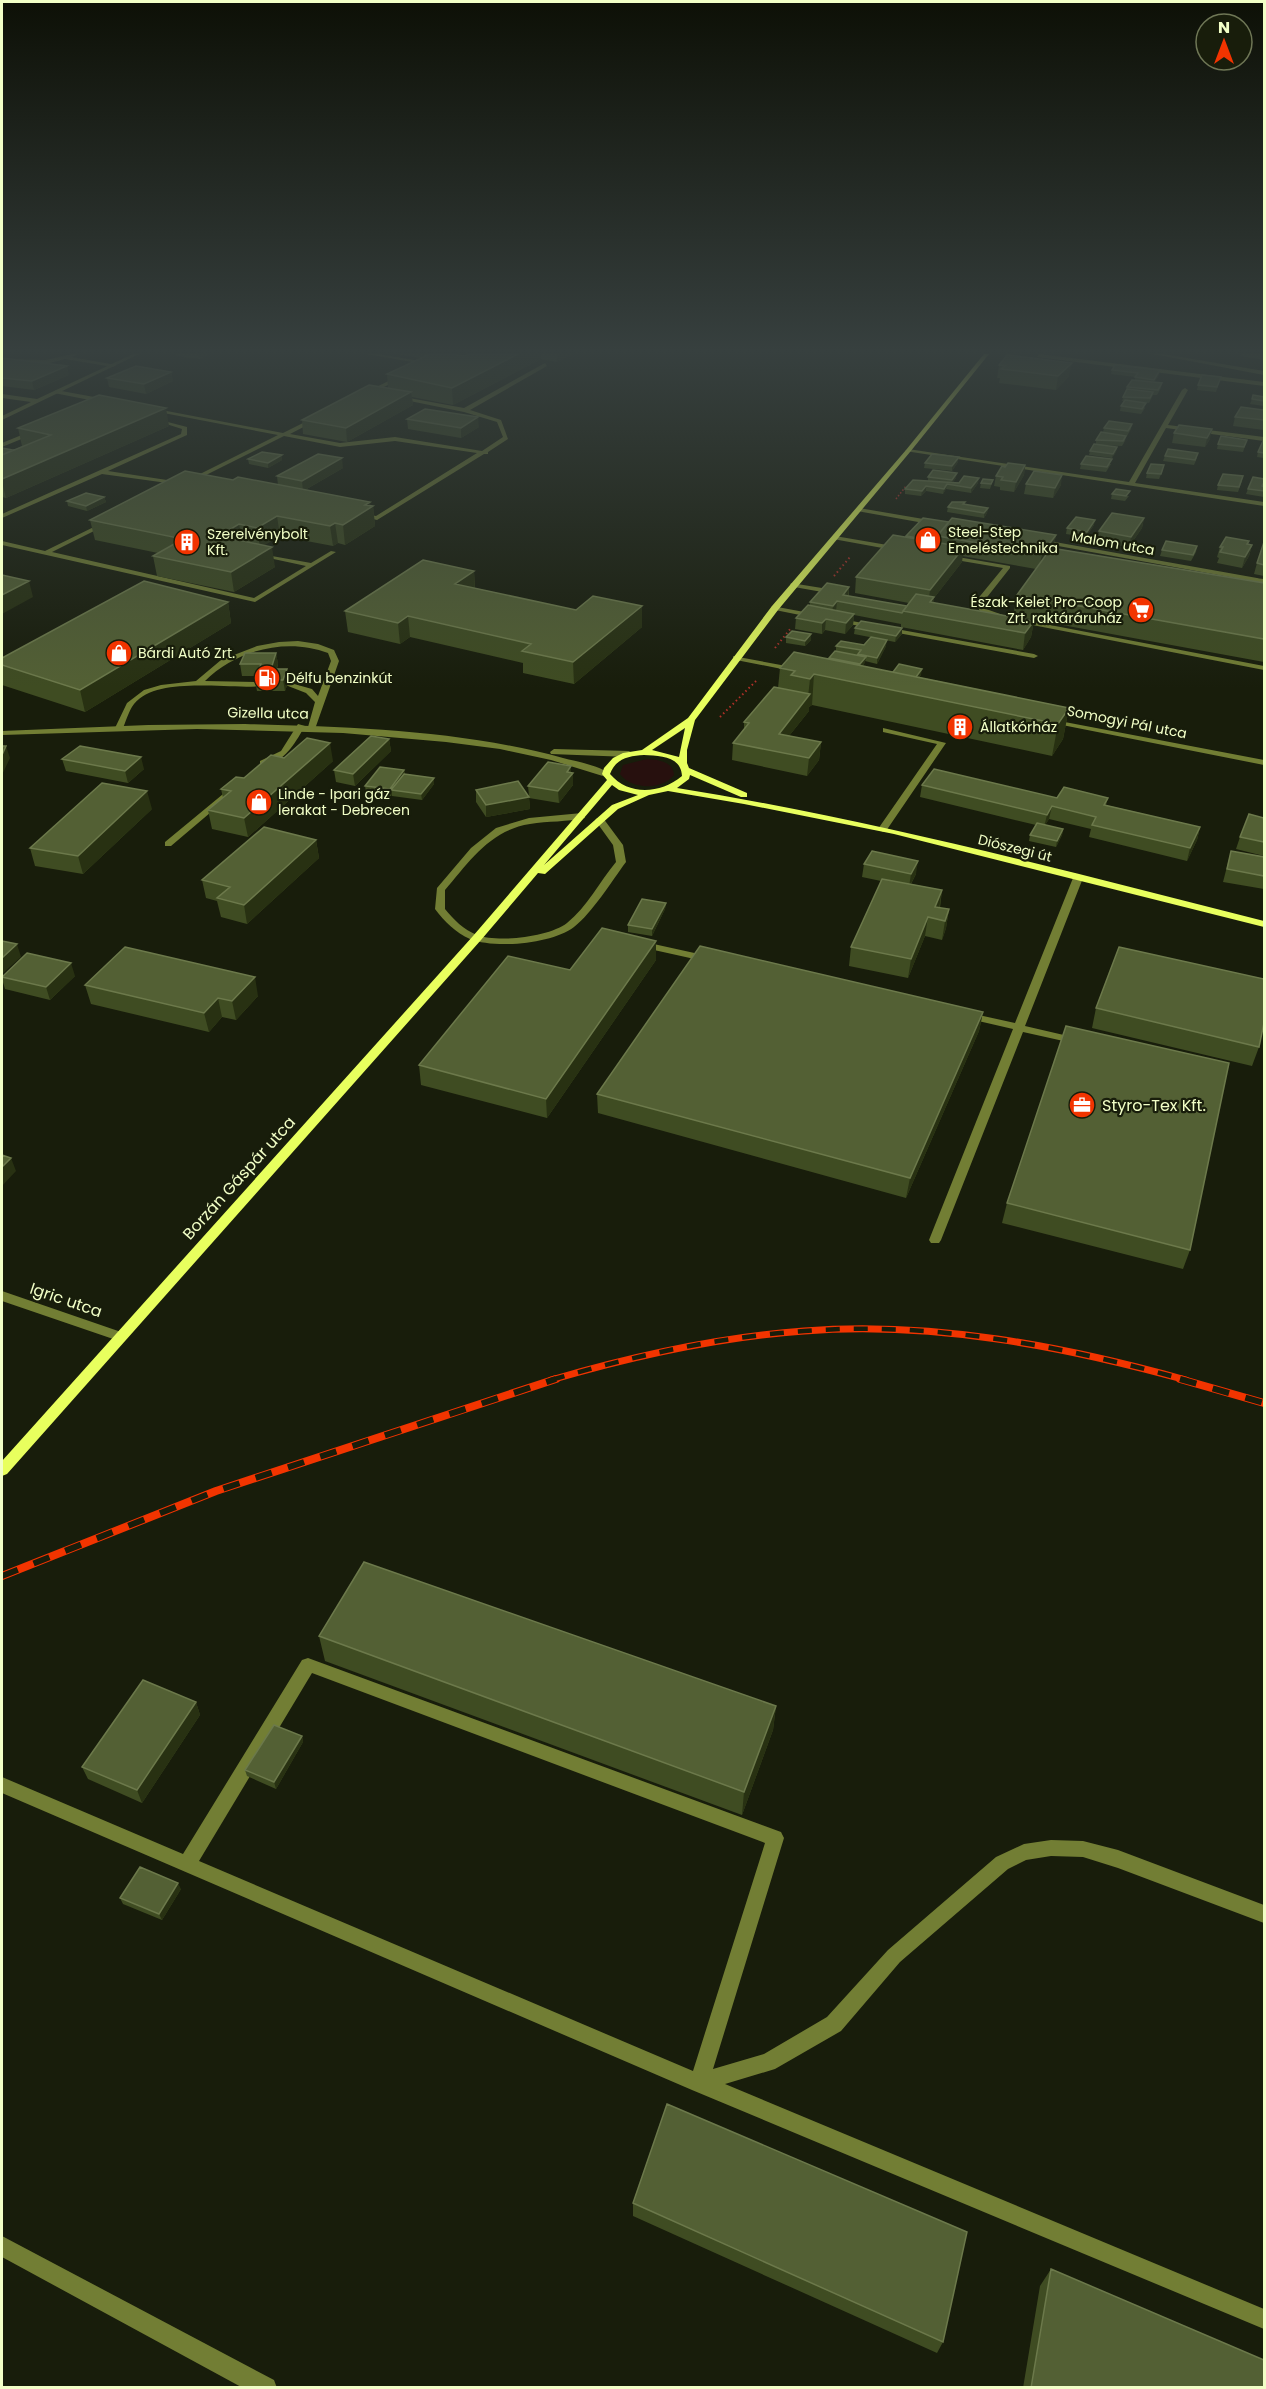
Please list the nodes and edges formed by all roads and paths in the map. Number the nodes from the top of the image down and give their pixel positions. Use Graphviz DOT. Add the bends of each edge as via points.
graph roads {
  1 [pos="115,465"];
  2 [pos="221,465"];
  3 [pos="465,465"];
  4 [pos="896,465"];
  5 [pos="920,465"];
  6 [pos="1006,465"];
  7 [pos="1142,465"];
  8 [pos="100,472"];
  9 [pos="184,484"];
  10 [pos="1131,484"];
  11 [pos="195,486"];
  12 [pos="173,489"];
  13 [pos="1264,504"];
  14 [pos="859,510"];
  15 [pos="354,514"];
  16 [pos="885,514"];
  17 [pos="2,516"];
  18 [pos="109,521"];
  19 [pos="939,524"];
  20 [pos="836,538"];
  21 [pos="1034,541"];
  22 [pos="862,542"];
  23 [pos="2,543"];
  24 [pos="243,551"];
  25 [pos="911,551"];
  26 [pos="333,552"];
  27 [pos="45,553"];
  28 [pos="932,554"];
  29 [pos="312,565"];
  30 [pos="1261,581"];
  31 [pos="794,585"];
  32 [pos="825,591"];
  33 [pos="775,608"];
  34 [pos="803,613"];
  35 [pos="819,616"];
  36 [pos="831,618"];
  37 [pos="1034,656"];
  38 [pos="736,658"];
  39 [pos="762,663"];
  40 [pos="1264,668"];
  41 [pos="809,672"];
  42 [pos="196,684"];
  43 [pos="259,684"];
  44 [pos="287,684"];
  45 [pos="319,702"];
  46 [pos="1043,719"];
  47 [pos="691,720"];
  48 [pos="714,723"];
  49 [pos="300,726"];
  50 [pos="312,727"];
  51 [pos="119,728"];
  52 [pos="886,730"];
  53 [pos="2,733"];
  54 [pos="532,751"];
  55 [pos="644,752"];
  56 [pos="629,754"];
  57 [pos="1264,763"];
  58 [pos="685,766"];
  59 [pos="259,767"];
  60 [pos="608,778"];
  61 [pos="241,782"];
  62 [pos="669,789"];
  63 [pos="653,792"];
  64 [pos="759,802"];
  65 [pos="582,816"];
  66 [pos="600,820"];
  67 [pos="883,829"];
  68 [pos="168,844"];
  69 [pos="1078,878"];
  70 [pos="501,909"];
  71 [pos="1264,924"];
  72 [pos="477,938"];
  73 [pos="627,941"];
  74 [pos="719,961"];
  75 [pos="950,1012"];
  76 [pos="1019,1027"];
  77 [pos="1086,1043"];
  78 [pos="935,1240"];
  79 [pos="2,1296"];
  80 [pos="119,1336"];
  81 [pos="2,1470"];
  82 [pos="2,1785"];
  83 [pos="187,1864"];
  84 [pos="1264,1914"];
  85 [pos="699,2083"];
  86 [pos="2,2247"];
  87 [pos="1264,2319"];
  88 [pos="266,2388"];
  1 -- 8 [label="street"];
  2 -- 9 [label="street"];
  3 -- 15 [label="street" via="377,518"];
  4 -- 14 [label="main road"];
  5 -- 16 [label="path"];
  6 -- 10 [label="street"];
  7 -- 10 [label="street"];
  8 -- 9 [label="street"];
  8 -- 17 [label="street"];
  9 -- 11 [label="street"];
  9 -- 12 [label="street"];
  10 -- 13 [label="street"];
  14 -- 16 [label="street"];
  14 -- 20 [label="main road"];
  16 -- 19 [label="street"];
  18 -- 27 [label="street"];
  20 -- 22 [label="street"];
  20 -- 31 [label="main road"];
  21 -- 30 [label="street, Malom utca"];
  22 -- 25 [label="street"];
  22 -- 32 [label="path"];
  23 -- 27 [label="street"];
  24 -- 29 [label="street"];
  26 -- 29 [label="street"];
  27 -- 29 [label="street" via="255,600"];
  28 -- 40 [label="street" via="1008,567 980,601 983,610 991,615"];
  31 -- 32 [label="street"];
  31 -- 33 [label="main road"];
  33 -- 34 [label="street"];
  33 -- 38 [label="main road"];
  34 -- 35 [label="street"];
  34 -- 39 [label="path"];
  36 -- 37 [label="street"];
  38 -- 39 [label="street"];
  38 -- 47 [label="main road"];
  39 -- 41 [label="street"];
  39 -- 48 [label="path" via="758,680"];
  42 -- 43 [label="street"];
  42 -- 45 [label="street" via="227,659 306,642 331,652 335,661"];
  42 -- 51 [label="street" via="144,693 134,700"];
  44 -- 45 [label="street" via="309,691"];
  45 -- 50 [label="street"];
  46 -- 57 [label="street, Somogyi Pál utca"];
  47 -- 55 [label="main road"];
  47 -- 58 [label="main road"];
  49 -- 50 [label="street, Gizella utca"];
  49 -- 51 [label="street, Gizella utca"];
  49 -- 59 [label="street" via="284,753"];
  50 -- 54 [label="street, Gizella utca" via="426,736"];
  51 -- 53 [label="street, Gizella utca"];
  52 -- 67 [label="street" via="942,743"];
  54 -- 56 [label="street, Gizella utca"];
  54 -- 60 [label="street, Gizella utca"];
  55 -- 56 [label="main road"];
  55 -- 58 [label="main road, Diószegi út" via="674,757"];
  56 -- 60 [label="main road, Borzán Gáspár utca" via="608,765"];
  58 -- 62 [label="main road" via="686,777"];
  58 -- 64 [label="main road, Diószegi út"];
  60 -- 63 [label="main road" via="621,788"];
  60 -- 65 [label="main road, Borzán Gáspár utca"];
  61 -- 68 [label="street"];
  62 -- 63 [label="main road, Diószegi út"];
  62 -- 64 [label="main road, Diószegi út"];
  63 -- 66 [label="main road, Borzán Gáspár utca" via="621,804"];
  64 -- 67 [label="main road, Diószegi út"];
  65 -- 70 [label="main road, Borzán Gáspár utca"];
  65 -- 72 [label="street" via="501,829 440,890 440,909"];
  66 -- 70 [label="main road, Borzán Gáspár utca"];
  66 -- 72 [label="street" via="618,846 621,862 568,927 530,938"];
  67 -- 69 [label="main road, Diószegi út"];
  69 -- 71 [label="main road, Diószegi út"];
  69 -- 76 [label="street"];
  70 -- 72 [label="main road, Borzán Gáspár utca"];
  72 -- 80 [label="main road, Borzán Gáspár utca"];
  73 -- 74 [label="street"];
  75 -- 76 [label="street"];
  76 -- 77 [label="street"];
  76 -- 78 [label="street"];
  79 -- 80 [label="street, Igric utca"];
  80 -- 81 [label="main road, Borzán Gáspár utca"];
  82 -- 83 [label="street"];
  83 -- 85 [label="street"];
  83 -- 85 [label="street" via="308,1665 775,1838"];
  84 -- 85 [label="street" via="1083,1849 1024,1851 1002,1863 894,1956 834,2024 768,2062"];
  85 -- 87 [label="street"];
  86 -- 88 [label="street"];
}
